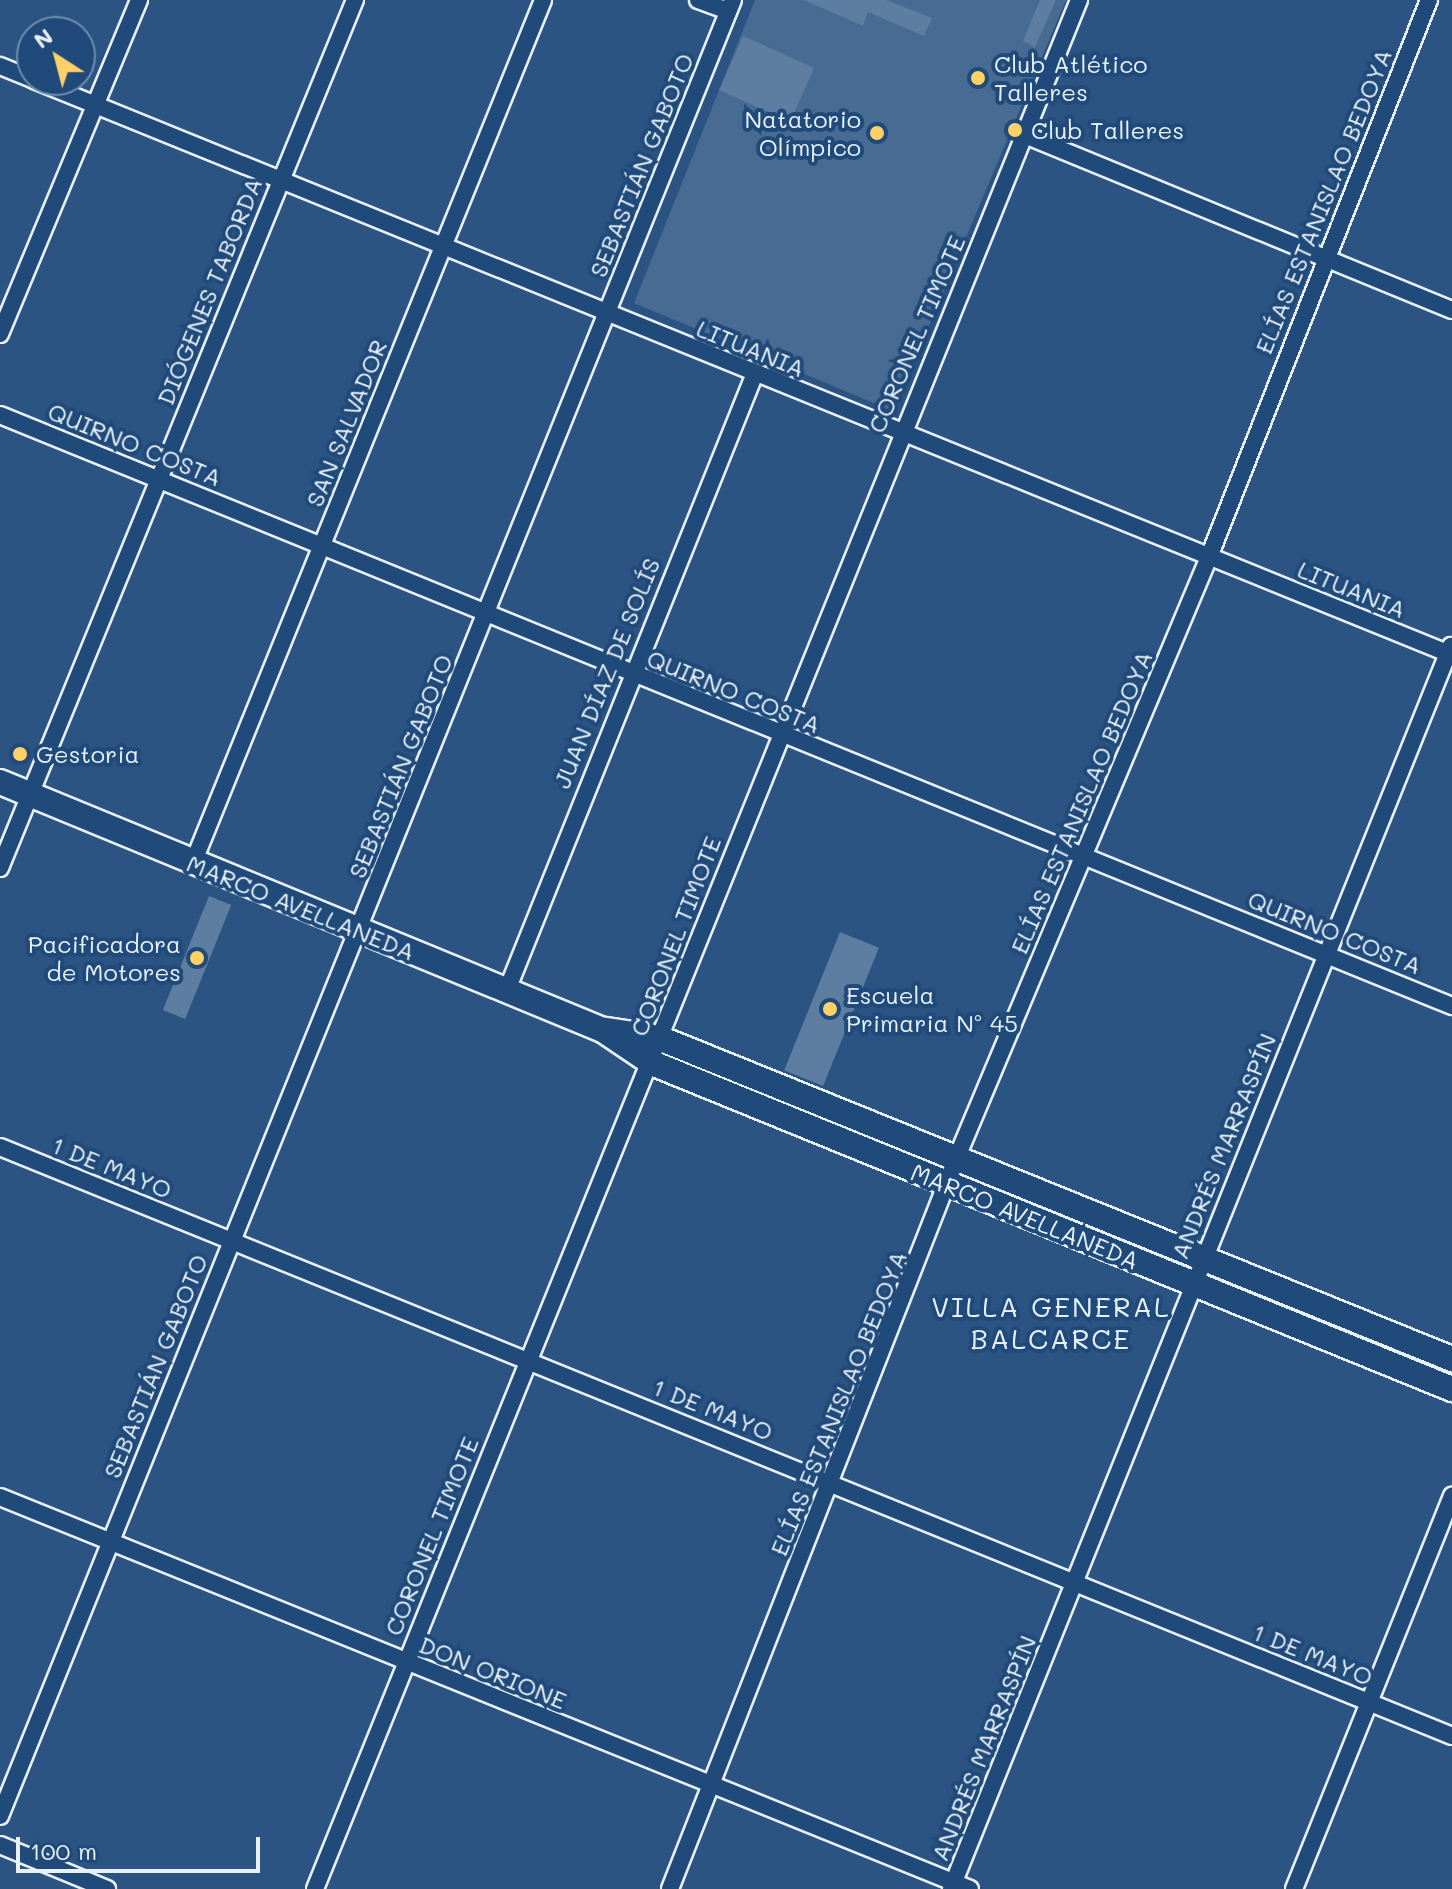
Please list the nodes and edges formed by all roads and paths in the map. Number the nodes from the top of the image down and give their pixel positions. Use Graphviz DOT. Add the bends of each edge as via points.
graph roads {
  1 [pos="139,0"];
  2 [pos="355,0"];
  3 [pos="543,0"];
  4 [pos="698,0"];
  5 [pos="1079,0"];
  6 [pos="1429,0"];
  7 [pos="730,6"];
  8 [pos="72,96"];
  9 [pos="96,106"];
  10 [pos="1025,135"];
  11 [pos="281,179"];
  12 [pos="444,249"];
  13 [pos="1326,258"];
  14 [pos="1452,310"];
  15 [pos="607,316"];
  16 [pos="0,334"];
  17 [pos="754,376"];
  18 [pos="0,415"];
  19 [pos="900,432"];
  20 [pos="158,481"];
  21 [pos="322,544"];
  22 [pos="1209,557"];
  23 [pos="489,615"];
  24 [pos="1451,651"];
  25 [pos="630,675"];
  26 [pos="779,736"];
  27 [pos="0,782"];
  28 [pos="30,794"];
  29 [pos="1085,856"];
  30 [pos="193,863"];
  31 [pos="0,868"];
  32 [pos="358,931"];
  33 [pos="1325,954"];
  34 [pos="507,990"];
  35 [pos="1452,1006"];
  36 [pos="603,1030"];
  37 [pos="659,1038"];
  38 [pos="652,1063"];
  39 [pos="0,1147"];
  40 [pos="957,1157"];
  41 [pos="950,1186"];
  42 [pos="231,1242"];
  43 [pos="1205,1257"];
  44 [pos="1193,1284"];
  45 [pos="1452,1359"];
  46 [pos="527,1360"];
  47 [pos="1452,1389"];
  48 [pos="832,1483"];
  49 [pos="1452,1495"];
  50 [pos="0,1497"];
  51 [pos="111,1540"];
  52 [pos="1077,1583"];
  53 [pos="405,1662"];
  54 [pos="1370,1703"];
  55 [pos="1452,1736"];
  56 [pos="712,1787"];
  57 [pos="0,1816"];
  58 [pos="0,1845"];
  59 [pos="958,1887"];
  60 [pos="107,1889"];
  61 [pos="315,1889"];
  62 [pos="670,1889"];
  63 [pos="1294,1889"];
  1 -- 9 [label="street"];
  2 -- 11 [label="street, DIÓGENES TABORDA"];
  3 -- 12 [label="street, SAN SALVADOR"];
  4 -- 7 [label="street"];
  5 -- 10 [label="street, CORONEL TIMOTE"];
  6 -- 13 [label="street, ELÍAS ESTANISLAO BEDOYA"];
  7 -- 15 [label="street, SEBASTIÁN GABOTO"];
  8 -- 9 [label="street, LITUANIA"];
  9 -- 11 [label="street, LITUANIA"];
  9 -- 16 [label="street"];
  10 -- 13 [label="street"];
  10 -- 19 [label="street, CORONEL TIMOTE"];
  11 -- 12 [label="street, LITUANIA"];
  11 -- 20 [label="street, DIÓGENES TABORDA"];
  12 -- 15 [label="street, LITUANIA"];
  12 -- 21 [label="street, SAN SALVADOR"];
  13 -- 14 [label="street"];
  13 -- 22 [label="street, ELÍAS ESTANISLAO BEDOYA"];
  15 -- 17 [label="street, LITUANIA"];
  15 -- 23 [label="street, SEBASTIÁN GABOTO"];
  17 -- 19 [label="street, LITUANIA"];
  17 -- 25 [label="street, JUAN DÍAZ DE SOLÍS"];
  18 -- 20 [label="street, QUIRNO COSTA"];
  19 -- 22 [label="street, LITUANIA"];
  19 -- 26 [label="street, CORONEL TIMOTE"];
  20 -- 21 [label="street, QUIRNO COSTA"];
  20 -- 28 [label="street, DIÓGENES TABORDA"];
  21 -- 23 [label="street, QUIRNO COSTA"];
  21 -- 30 [label="street, SAN SALVADOR"];
  22 -- 24 [label="street, LITUANIA"];
  22 -- 29 [label="street, ELÍAS ESTANISLAO BEDOYA"];
  23 -- 25 [label="street, QUIRNO COSTA"];
  23 -- 32 [label="street, SEBASTIÁN GABOTO"];
  24 -- 33 [label="street, ANDRÉS MARRASPÍN"];
  25 -- 26 [label="street, QUIRNO COSTA"];
  25 -- 34 [label="street, JUAN DÍAZ DE SOLÍS"];
  26 -- 29 [label="street, QUIRNO COSTA"];
  26 -- 37 [label="street, CORONEL TIMOTE"];
  27 -- 28 [label="street, MARCO AVELLANEDA"];
  28 -- 30 [label="street, MARCO AVELLANEDA"];
  28 -- 31 [label="street, DIÓGENES TABORDA"];
  29 -- 33 [label="street, QUIRNO COSTA"];
  29 -- 40 [label="street, ELÍAS ESTANISLAO BEDOYA"];
  30 -- 32 [label="street, MARCO AVELLANEDA"];
  32 -- 34 [label="street, MARCO AVELLANEDA"];
  32 -- 42 [label="street, SEBASTIÁN GABOTO"];
  33 -- 35 [label="street, QUIRNO COSTA"];
  33 -- 43 [label="street, ANDRÉS MARRASPÍN"];
  34 -- 36 [label="street, MARCO AVELLANEDA"];
  36 -- 37 [label="street, MARCO AVELLANEDA"];
  36 -- 38 [label="street, MARCO AVELLANEDA"];
  37 -- 38 [label="street, CORONEL TIMOTE"];
  37 -- 40 [label="street, MARCO AVELLANEDA"];
  38 -- 41 [label="street, MARCO AVELLANEDA"];
  38 -- 46 [label="street, CORONEL TIMOTE"];
  39 -- 42 [label="street, 1 DE MAYO"];
  40 -- 41 [label="street, ELÍAS ESTANISLAO BEDOYA"];
  40 -- 43 [label="street, MARCO AVELLANEDA"];
  41 -- 44 [label="street, MARCO AVELLANEDA"];
  41 -- 48 [label="street, ELÍAS ESTANISLAO BEDOYA"];
  42 -- 46 [label="street, 1 DE MAYO"];
  42 -- 51 [label="street, SEBASTIÁN GABOTO"];
  43 -- 44 [label="street, ANDRÉS MARRASPÍN"];
  43 -- 45 [label="street, MARCO AVELLANEDA"];
  44 -- 47 [label="street, MARCO AVELLANEDA"];
  44 -- 52 [label="street, ANDRÉS MARRASPÍN"];
  46 -- 48 [label="street, 1 DE MAYO"];
  46 -- 53 [label="street, CORONEL TIMOTE"];
  48 -- 52 [label="street, 1 DE MAYO"];
  48 -- 56 [label="street, ELÍAS ESTANISLAO BEDOYA"];
  49 -- 54 [label="street"];
  50 -- 51 [label="street, DON ORIONE"];
  51 -- 53 [label="street, DON ORIONE"];
  51 -- 57 [label="street, SEBASTIÁN GABOTO"];
  52 -- 54 [label="street, 1 DE MAYO"];
  52 -- 59 [label="street, ANDRÉS MARRASPÍN"];
  53 -- 56 [label="street, DON ORIONE"];
  53 -- 61 [label="street, CORONEL TIMOTE"];
  54 -- 55 [label="street, 1 DE MAYO"];
  54 -- 63 [label="street"];
  56 -- 59 [label="street, DON ORIONE"];
  56 -- 62 [label="street, ELÍAS ESTANISLAO BEDOYA"];
  58 -- 60 [label="street"];
}
